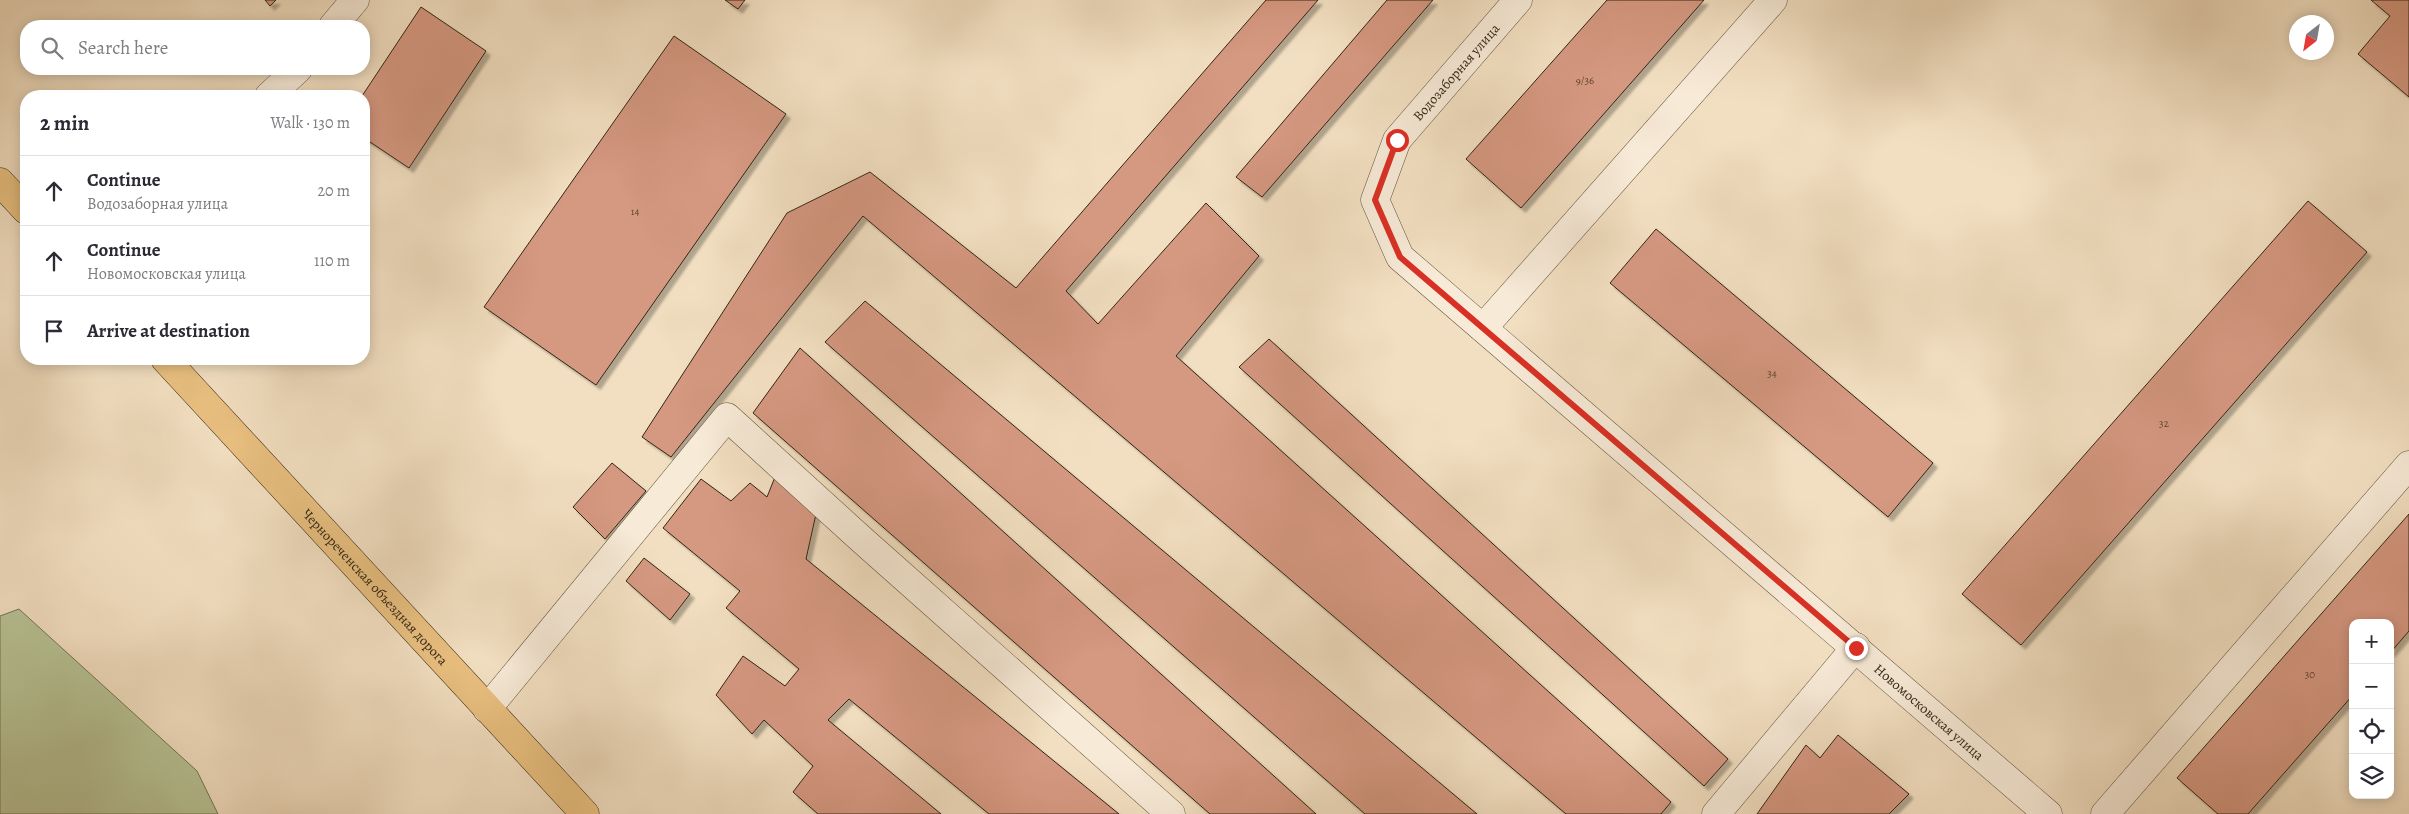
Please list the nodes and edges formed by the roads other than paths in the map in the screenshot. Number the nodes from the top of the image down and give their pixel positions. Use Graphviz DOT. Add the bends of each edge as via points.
graph roads {
  1 [pos="355,0"];
  2 [pos="1518,0"];
  3 [pos="1773,0"];
  4 [pos="338,20"];
  5 [pos="291,75"];
  6 [pos="275,90"];
  7 [pos="0,182"];
  8 [pos="20,204"];
  9 [pos="1400,257"];
  10 [pos="1483,328"];
  11 [pos="171,365"];
  12 [pos="2409,465"];
  13 [pos="1856,648"];
  14 [pos="487,709"];
  15 [pos="585,814"];
  16 [pos="1171,814"];
  17 [pos="1716,814"];
  18 [pos="2048,814"];
  19 [pos="2105,814"];
  1 -- 4 [label="street"];
  2 -- 9 [label="street, Водозаборная улица" via="1397,140 1375,200"];
  3 -- 10 [label="street"];
  5 -- 6 [label="street"];
  7 -- 8 [label="main road"];
  9 -- 10 [label="street, Новомосковская улица"];
  10 -- 13 [label="street, Новомосковская улица"];
  11 -- 14 [label="main road, Чернореченская объездная дорога"];
  12 -- 19 [label="street"];
  13 -- 17 [label="street"];
  13 -- 18 [label="street, Новомосковская улица"];
  14 -- 15 [label="main road, Чернореченская объездная дорога"];
  14 -- 16 [label="street" via="728,417 868,546"];
}
